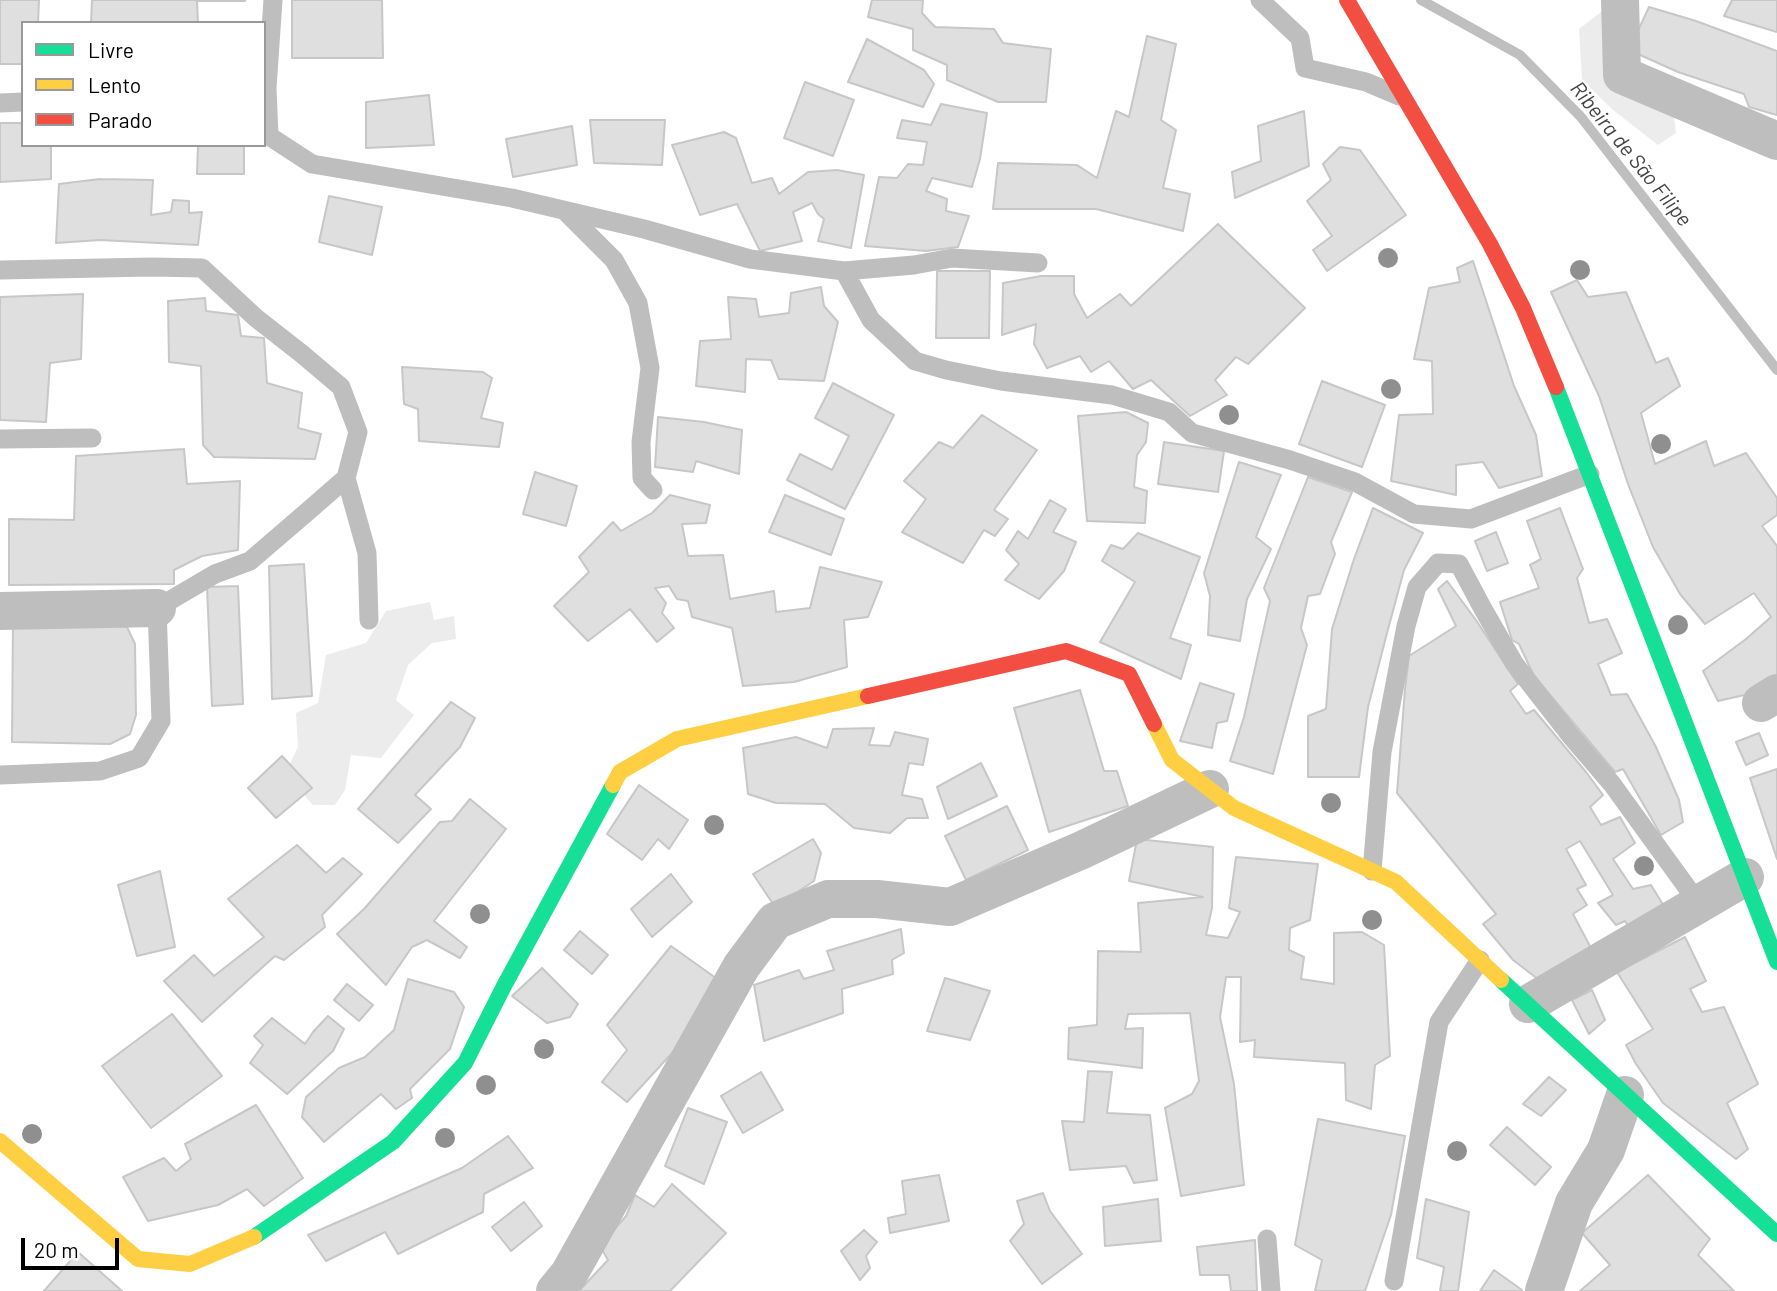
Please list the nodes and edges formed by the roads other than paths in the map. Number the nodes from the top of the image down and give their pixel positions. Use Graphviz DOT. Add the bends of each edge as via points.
graph roads {
  1 [pos="273,0"];
  2 [pos="1260,0"];
  3 [pos="1347,0"];
  4 [pos="1620,0"];
  5 [pos="266,88"];
  6 [pos="1406,99"];
  7 [pos="21,102"];
  8 [pos="0,103"];
  9 [pos="1777,141"];
  10 [pos="565,211"];
  11 [pos="1038,263"];
  12 [pos="0,270"];
  13 [pos="844,271"];
  14 [pos="92,438"];
  15 [pos="0,439"];
  16 [pos="1590,474"];
  17 [pos="346,478"];
  18 [pos="653,491"];
  19 [pos="157,608"];
  20 [pos="0,611"];
  21 [pos="369,620"];
  22 [pos="0,775"];
  23 [pos="1210,789"];
  24 [pos="1372,871"];
  25 [pos="1745,877"];
  26 [pos="1699,904"];
  27 [pos="1480,960"];
  28 [pos="1777,962"];
  29 [pos="1528,1004"];
  30 [pos="1625,1095"];
  31 [pos="0,1141"];
  32 [pos="1777,1234"];
  33 [pos="1267,1239"];
  34 [pos="1394,1281"];
  35 [pos="555,1291"];
  36 [pos="1270,1291"];
  37 [pos="1544,1291"];
  1 -- 5 [label="lane"];
  2 -- 6 [label="lane" via="1300,38 1305,68 1366,82"];
  3 -- 6 [label="street"];
  4 -- 9 [label="street" via="1622,75"];
  5 -- 10 [label="lane" via="269,136 312,164"];
  6 -- 16 [label="street" via="1523,308"];
  7 -- 8 [label="lane"];
  10 -- 13 [label="lane" via="750,260"];
  10 -- 18 [label="lane" via="614,260 638,303 650,368 641,442 642,478"];
  11 -- 13 [label="lane" via="952,258"];
  12 -- 17 [label="lane" via="202,268 341,387 358,432"];
  13 -- 16 [label="lane" via="872,320 915,361 1001,381 1112,395 1168,412 1192,433 1355,482 1414,514 1471,519"];
  14 -- 15 [label="lane"];
  16 -- 25 [label="street"];
  17 -- 19 [label="lane" via="250,561 215,574"];
  17 -- 21 [label="lane" via="367,553"];
  19 -- 20 [label="street"];
  19 -- 22 [label="lane" via="161,721 139,758 100,771"];
  23 -- 24 [label="street" via="1234,808"];
  23 -- 31 [label="street" via="1172,760 1129,674 1066,651 677,739 621,772 465,1063 393,1142 254,1237 190,1264 138,1259"];
  23 -- 35 [label="street" via="950,907 828,899 775,921 741,967 569,1274"];
  24 -- 26 [label="lane" via="1382,752 1410,613 1418,587 1438,563 1459,564 1514,663 1612,783"];
  24 -- 27 [label="street" via="1396,882"];
  25 -- 26 [label="street"];
  25 -- 28 [label="street"];
  26 -- 29 [label="street"];
  27 -- 29 [label="street"];
  27 -- 34 [label="lane" via="1439,1023"];
  29 -- 30 [label="street"];
  30 -- 32 [label="street"];
  30 -- 37 [label="street" via="1606,1150 1574,1203"];
  33 -- 36 [label="lane"];
}
